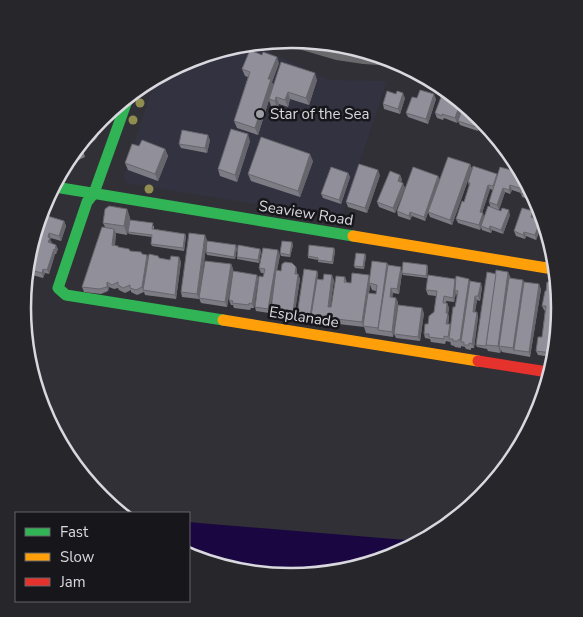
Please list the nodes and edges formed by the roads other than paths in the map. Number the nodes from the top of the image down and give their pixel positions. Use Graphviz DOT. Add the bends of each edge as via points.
graph roads {
  1 [pos="124,110"];
  2 [pos="61,188"];
  3 [pos="94,193"];
  4 [pos="549,268"];
  5 [pos="544,371"];
  1 -- 3 [label="street"];
  2 -- 3 [label="street, Seaview Road"];
  3 -- 4 [label="street, Seaview Road"];
  3 -- 5 [label="street, Esplanade" via="87,202 58,288 66,295"];
}
